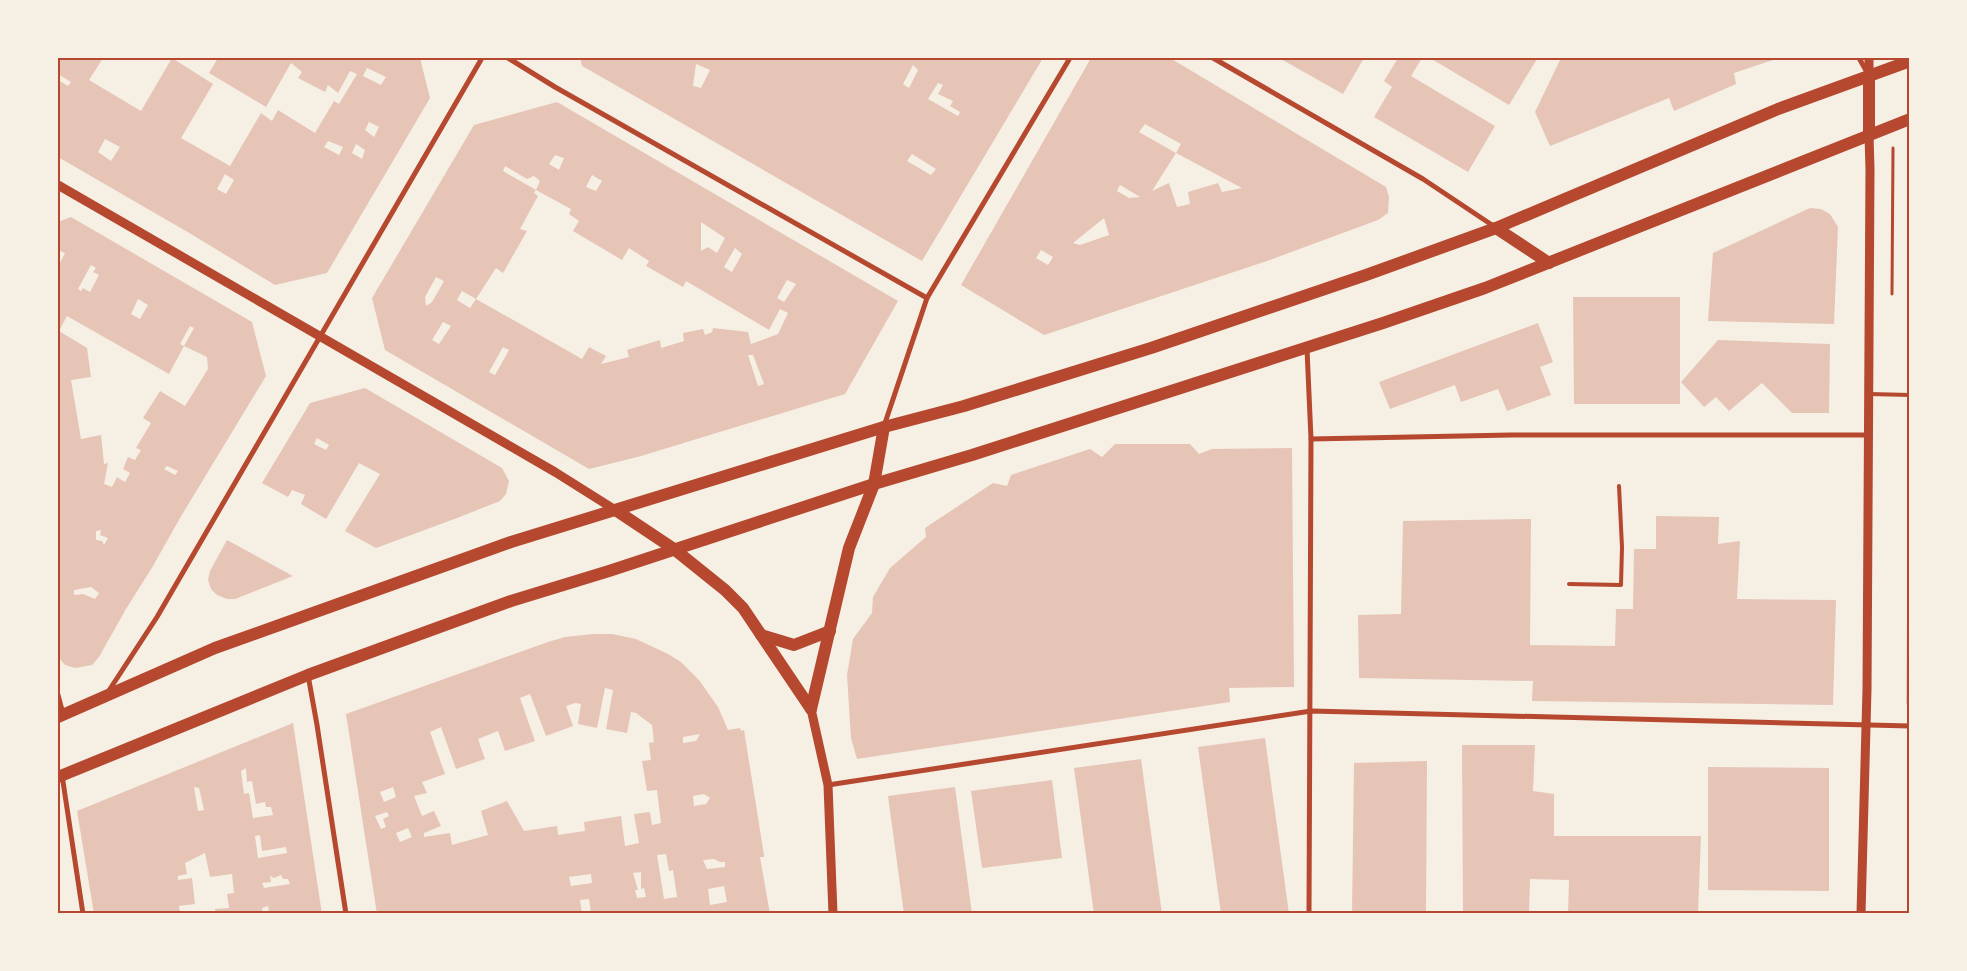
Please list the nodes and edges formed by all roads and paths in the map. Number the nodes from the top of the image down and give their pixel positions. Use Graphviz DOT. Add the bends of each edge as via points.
graph roads {
  1 [pos="482,58"];
  2 [pos="508,58"];
  3 [pos="1070,58"];
  4 [pos="1213,58"];
  5 [pos="1859,58"];
  6 [pos="1869,58"];
  7 [pos="1910,61"];
  8 [pos="1869,77"];
  9 [pos="1910,119"];
  10 [pos="1869,135"];
  11 [pos="58,185"];
  12 [pos="1496,228"];
  13 [pos="1549,263"];
  14 [pos="927,298"];
  15 [pos="321,337"];
  16 [pos="1306,348"];
  17 [pos="1869,394"];
  18 [pos="1910,395"];
  19 [pos="884,427"];
  20 [pos="1868,435"];
  21 [pos="1311,439"];
  22 [pos="874,484"];
  23 [pos="1619,486"];
  24 [pos="617,511"];
  25 [pos="674,549"];
  26 [pos="1569,584"];
  27 [pos="830,631"];
  28 [pos="761,635"];
  29 [pos="308,675"];
  30 [pos="58,695"];
  31 [pos="106,695"];
  32 [pos="811,710"];
  33 [pos="1311,711"];
  34 [pos="60,715"];
  35 [pos="1865,726"];
  36 [pos="1910,726"];
  37 [pos="60,776"];
  38 [pos="828,785"];
  39 [pos="83,914"];
  40 [pos="346,914"];
  41 [pos="833,914"];
  42 [pos="1309,914"];
  43 [pos="1861,914"];
  1 -- 15 [label="street"];
  2 -- 14 [label="street"];
  3 -- 14 [label="street"];
  4 -- 12 [label="street" via="1423,179"];
  5 -- 8 [label="street"];
  6 -- 8 [label="street"];
  7 -- 8 [label="main road"];
  8 -- 10 [label="main road"];
  8 -- 12 [label="main road" via="1778,109"];
  9 -- 10 [label="main road"];
  10 -- 13 [label="main road"];
  10 -- 17 [label="street"];
  11 -- 15 [label="street"];
  12 -- 13 [label="main road"];
  12 -- 19 [label="main road" via="1150,348 964,406"];
  13 -- 16 [label="main road"];
  14 -- 19 [label="street"];
  15 -- 24 [label="street"];
  15 -- 31 [label="street" via="156,617"];
  16 -- 21 [label="street"];
  16 -- 22 [label="main road"];
  17 -- 18 [label="lane"];
  17 -- 20 [label="street"];
  19 -- 22 [label="main road"];
  19 -- 24 [label="main road"];
  20 -- 21 [label="street" via="1512,435"];
  20 -- 35 [label="street"];
  21 -- 33 [label="street"];
  22 -- 25 [label="main road"];
  22 -- 27 [label="main road" via="849,548"];
  23 -- 26 [label="lane" via="1621,585"];
  24 -- 25 [label="main road"];
  24 -- 31 [label="main road" via="511,542 228,643"];
  25 -- 28 [label="main road" via="744,608"];
  25 -- 29 [label="main road" via="609,572 510,600"];
  27 -- 28 [label="main road" via="794,645"];
  27 -- 32 [label="main road"];
  28 -- 32 [label="main road"];
  29 -- 37 [label="main road"];
  29 -- 40 [label="street"];
  30 -- 34 [label="street"];
  31 -- 34 [label="main road"];
  32 -- 38 [label="street"];
  33 -- 35 [label="street"];
  33 -- 38 [label="street"];
  33 -- 42 [label="street"];
  35 -- 36 [label="street"];
  35 -- 43 [label="street"];
  37 -- 39 [label="street"];
  38 -- 41 [label="street"];
}
